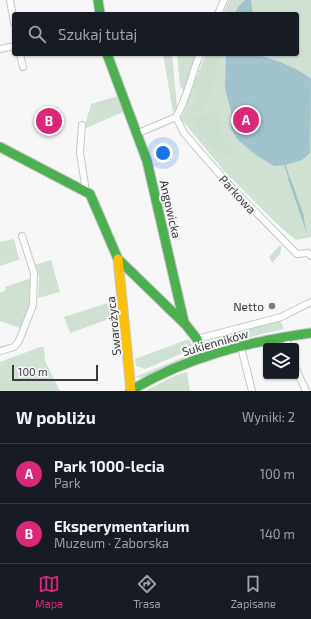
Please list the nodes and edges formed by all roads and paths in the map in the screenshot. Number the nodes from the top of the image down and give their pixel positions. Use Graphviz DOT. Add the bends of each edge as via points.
graph roads {
  1 [pos="10,0"];
  2 [pos="98,0"];
  3 [pos="224,0"];
  4 [pos="12,12"];
  5 [pos="100,12"];
  6 [pos="219,12"];
  7 [pos="12,46"];
  8 [pos="0,49"];
  9 [pos="20,56"];
  10 [pos="108,56"];
  11 [pos="199,56"];
  12 [pos="23,68"];
  13 [pos="176,117"];
  14 [pos="82,125"];
  15 [pos="136,134"];
  16 [pos="0,147"];
  17 [pos="86,192"];
  18 [pos="22,236"];
  19 [pos="311,256"];
  20 [pos="118,259"];
  21 [pos="138,277"];
  22 [pos="122,289"];
  23 [pos="311,302"];
  24 [pos="180,304"];
  25 [pos="173,311"];
  26 [pos="184,322"];
  27 [pos="311,333"];
  28 [pos="197,339"];
  29 [pos="241,347"];
  30 [pos="0,351"];
  31 [pos="204,357"];
  32 [pos="299,376"];
  33 [pos="130,391"];
  34 [pos="252,391"];
  35 [pos="306,391"];
  1 -- 4 [label="street"];
  2 -- 5 [label="street"];
  3 -- 6 [label="street"];
  7 -- 8 [label="street"];
  9 -- 12 [label="street"];
  10 -- 15 [label="street, Angowicka"];
  11 -- 13 [label="street" via="188,94"];
  13 -- 15 [label="street"];
  13 -- 19 [label="street, Parkowa" via="184,133 206,159 296,254 308,253"];
  14 -- 17 [label="street" via="80,152"];
  15 -- 24 [label="street, Angowicka" via="148,161"];
  16 -- 17 [label="street"];
  17 -- 20 [label="street" via="94,202"];
  18 -- 30 [label="street" via="34,273 33,305 19,341 14,347"];
  20 -- 21 [label="street"];
  20 -- 22 [label="street, Swarożyca"];
  21 -- 22 [label="street"];
  21 -- 25 [label="street"];
  22 -- 33 [label="street, Swarożyca"];
  23 -- 28 [label="street" via="281,317"];
  24 -- 25 [label="street"];
  24 -- 26 [label="street, Angowicka"];
  25 -- 26 [label="street"];
  26 -- 28 [label="street"];
  27 -- 29 [label="street, Sukienników"];
  28 -- 31 [label="street"];
  29 -- 31 [label="street, Sukienników"];
  29 -- 34 [label="street"];
  31 -- 33 [label="street, Sukienników" via="165,371"];
  32 -- 35 [label="street"];
}
